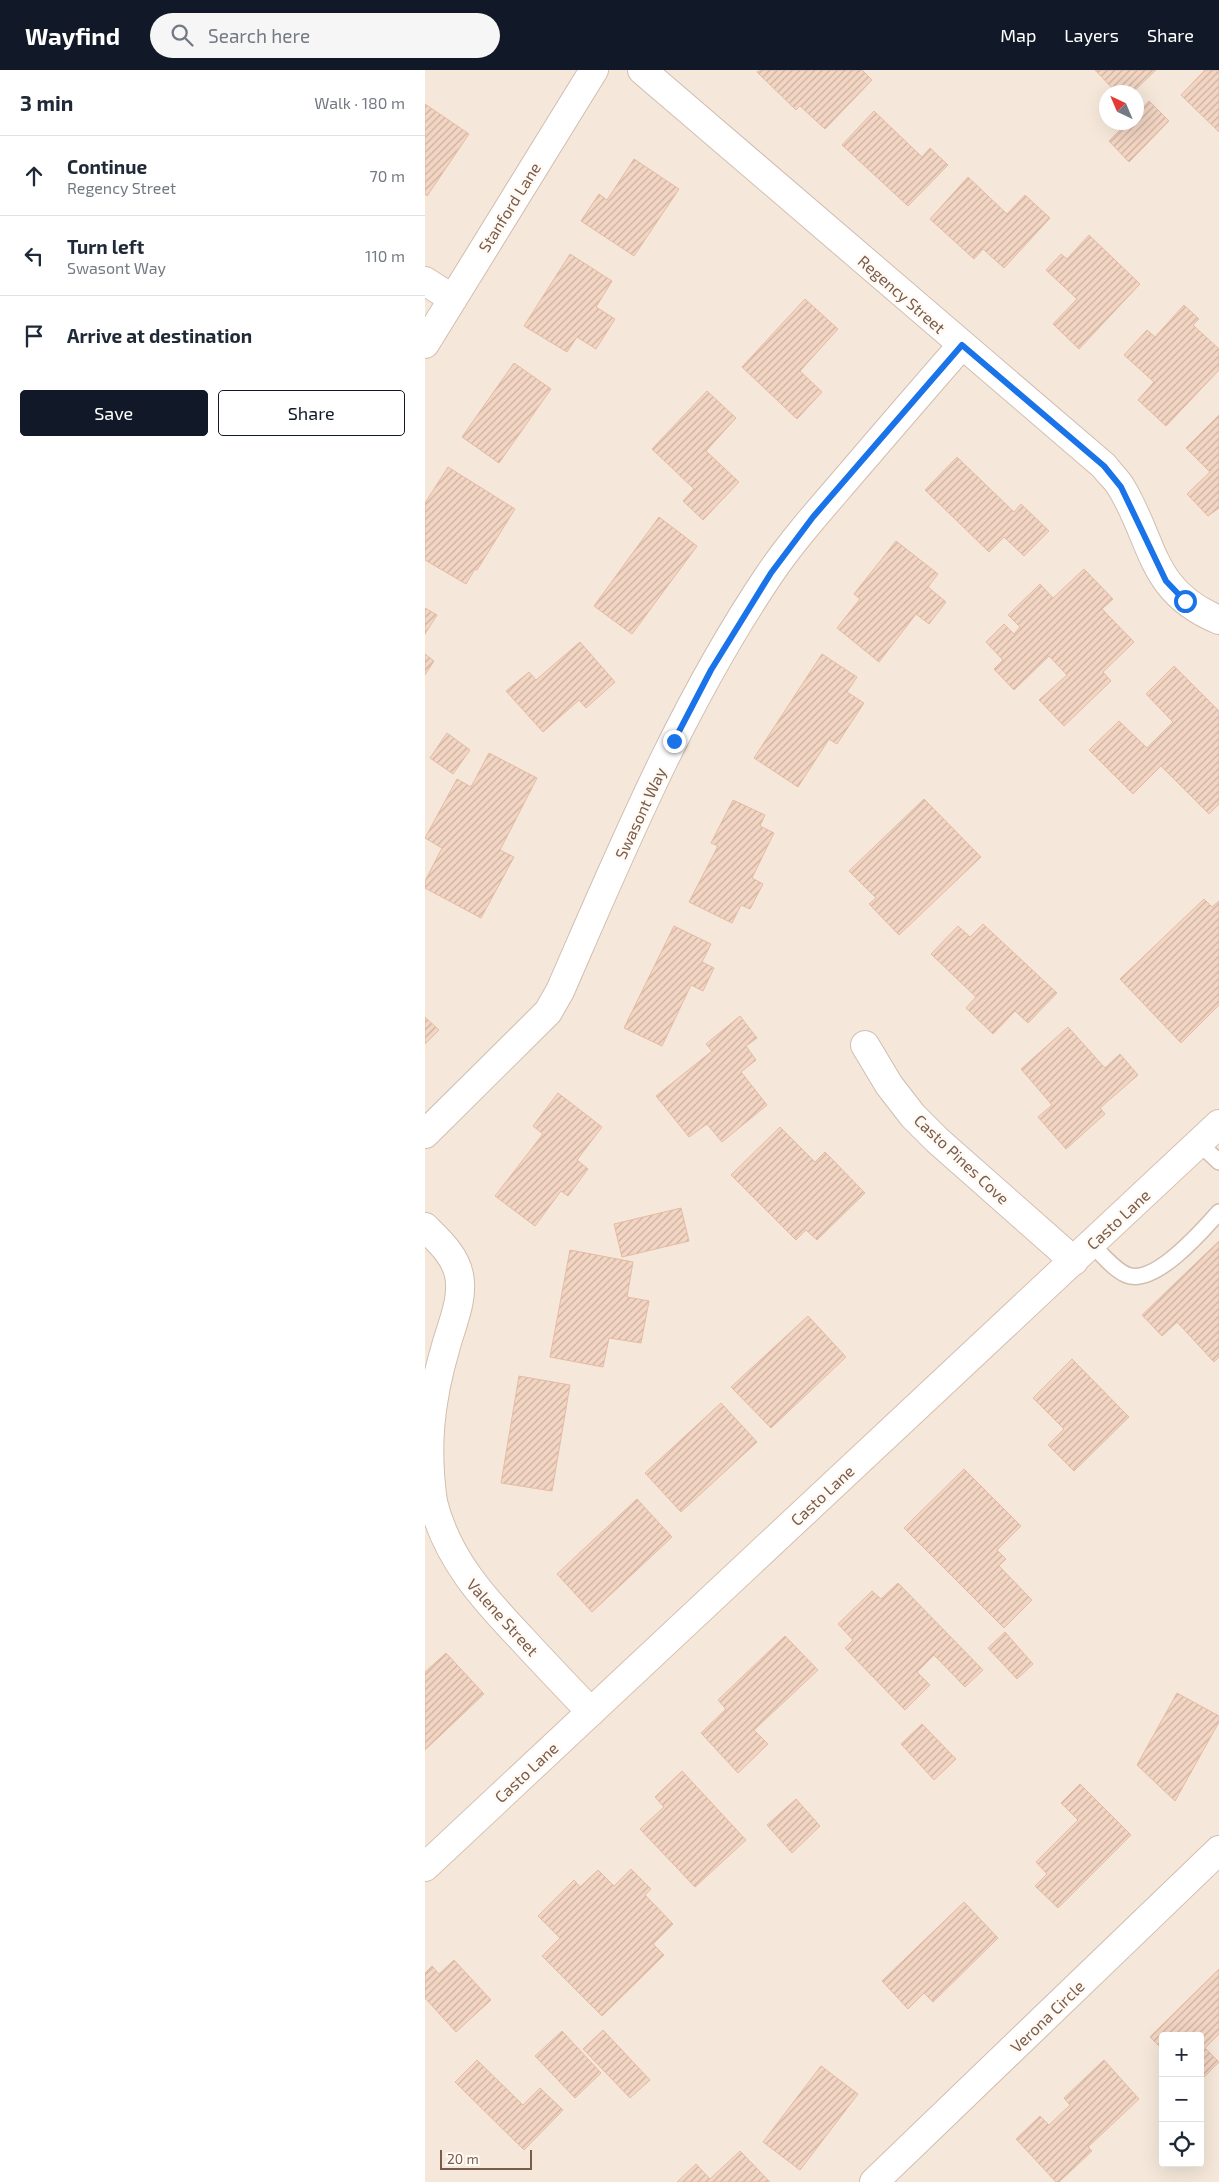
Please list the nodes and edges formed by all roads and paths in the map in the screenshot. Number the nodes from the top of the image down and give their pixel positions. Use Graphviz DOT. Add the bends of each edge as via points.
graph roads {
  1 [pos="594,70"];
  2 [pos="642,70"];
  3 [pos="425,282"];
  4 [pos="453,299"];
  5 [pos="425,344"];
  6 [pos="962,345"];
  7 [pos="1219,620"];
  8 [pos="865,1045"];
  9 [pos="1219,1124"];
  10 [pos="425,1134"];
  11 [pos="1199,1143"];
  12 [pos="1219,1162"];
  13 [pos="1219,1212"];
  14 [pos="425,1227"];
  15 [pos="1083,1252"];
  16 [pos="591,1712"];
  17 [pos="1219,1850"];
  18 [pos="425,1866"];
  19 [pos="874,2182"];
  1 -- 4 [label="street, Stanford Lane"];
  2 -- 6 [label="street, Regency Street"];
  3 -- 4 [label="street"];
  4 -- 5 [label="street, Stanford Lane"];
  6 -- 7 [label="street, Regency Street" via="1104,466 1121,487 1166,581 1185,601"];
  6 -- 10 [label="street, Swasont Way" via="813,517 751,603 693,704 641,807 548,1012"];
  8 -- 15 [label="street, Casto Pines Cove" via="913,1116 937,1140"];
  9 -- 11 [label="street, Casto Lane"];
  11 -- 12 [label="lane"];
  11 -- 15 [label="street, Casto Lane"];
  13 -- 15 [label="lane" via="1167,1263 1153,1271 1135,1276 1125,1274"];
  14 -- 16 [label="street, Valene Street" via="449,1253 460,1277 458,1303 427,1420 428,1475 441,1529 452,1554 483,1599"];
  15 -- 16 [label="street, Casto Lane"];
  16 -- 18 [label="street, Casto Lane"];
  17 -- 19 [label="street, Verona Circle"];
}
